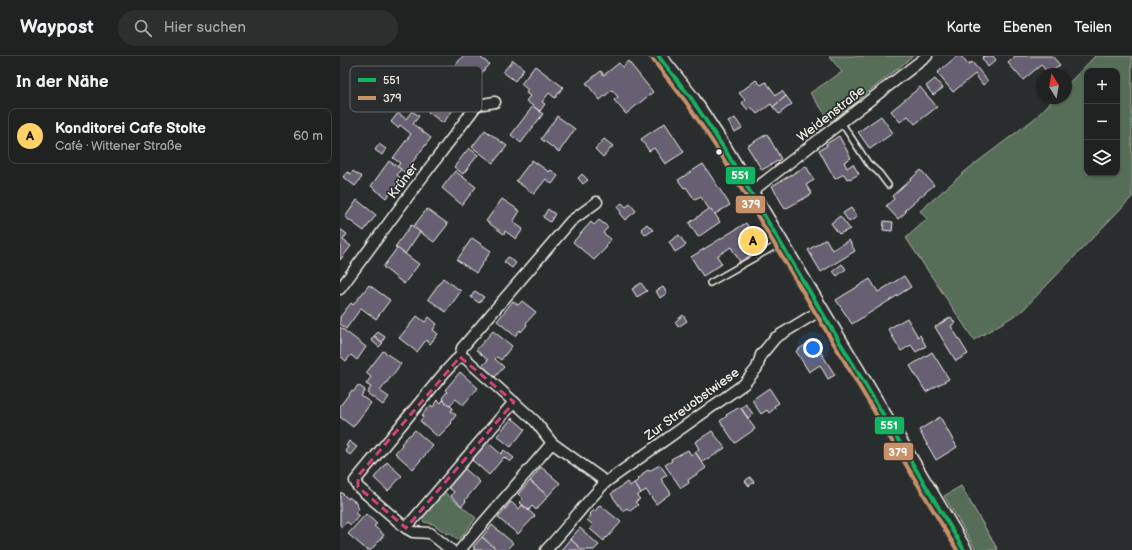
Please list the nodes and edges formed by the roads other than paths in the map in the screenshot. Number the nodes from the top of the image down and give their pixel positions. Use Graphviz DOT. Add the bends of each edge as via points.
graph roads {
  1 [pos="658,56"];
  2 [pos="927,56"];
  3 [pos="496,102"];
  4 [pos="482,104"];
  5 [pos="472,112"];
  6 [pos="841,122"];
  7 [pos="888,185"];
  8 [pos="751,192"];
  9 [pos="598,202"];
  10 [pos="781,243"];
  11 [pos="710,283"];
  12 [pos="340,289"];
  13 [pos="821,310"];
  14 [pos="460,357"];
  15 [pos="514,402"];
  16 [pos="552,443"];
  17 [pos="606,482"];
  18 [pos="406,528"];
  19 [pos="451,550"];
  20 [pos="460,550"];
  21 [pos="546,550"];
  22 [pos="964,550"];
  1 -- 8 [label="main road" via="691,98"];
  2 -- 6 [label="street, Weidenstraße"];
  3 -- 4 [label="street, Krüner"];
  5 -- 12 [label="street, Krüner"];
  6 -- 7 [label="lane" via="868,163"];
  6 -- 8 [label="street, Weidenstraße"];
  8 -- 10 [label="main road"];
  9 -- 14 [label="street" via="571,220 462,348"];
  10 -- 11 [label="lane"];
  10 -- 13 [label="main road"];
  13 -- 17 [label="street, Zur Streuobstwiese" via="775,338 761,355 757,368 744,384"];
  13 -- 22 [label="main road"];
  14 -- 15 [label="street" via="465,358"];
  14 -- 18 [label="street" via="355,481 358,487"];
  15 -- 16 [label="street" via="535,421"];
  15 -- 18 [label="street"];
  16 -- 17 [label="street"];
  16 -- 20 [label="street"];
  17 -- 21 [label="street, Zur Streuobstwiese" via="587,500"];
  18 -- 19 [label="street" via="413,532 430,533"];
}
